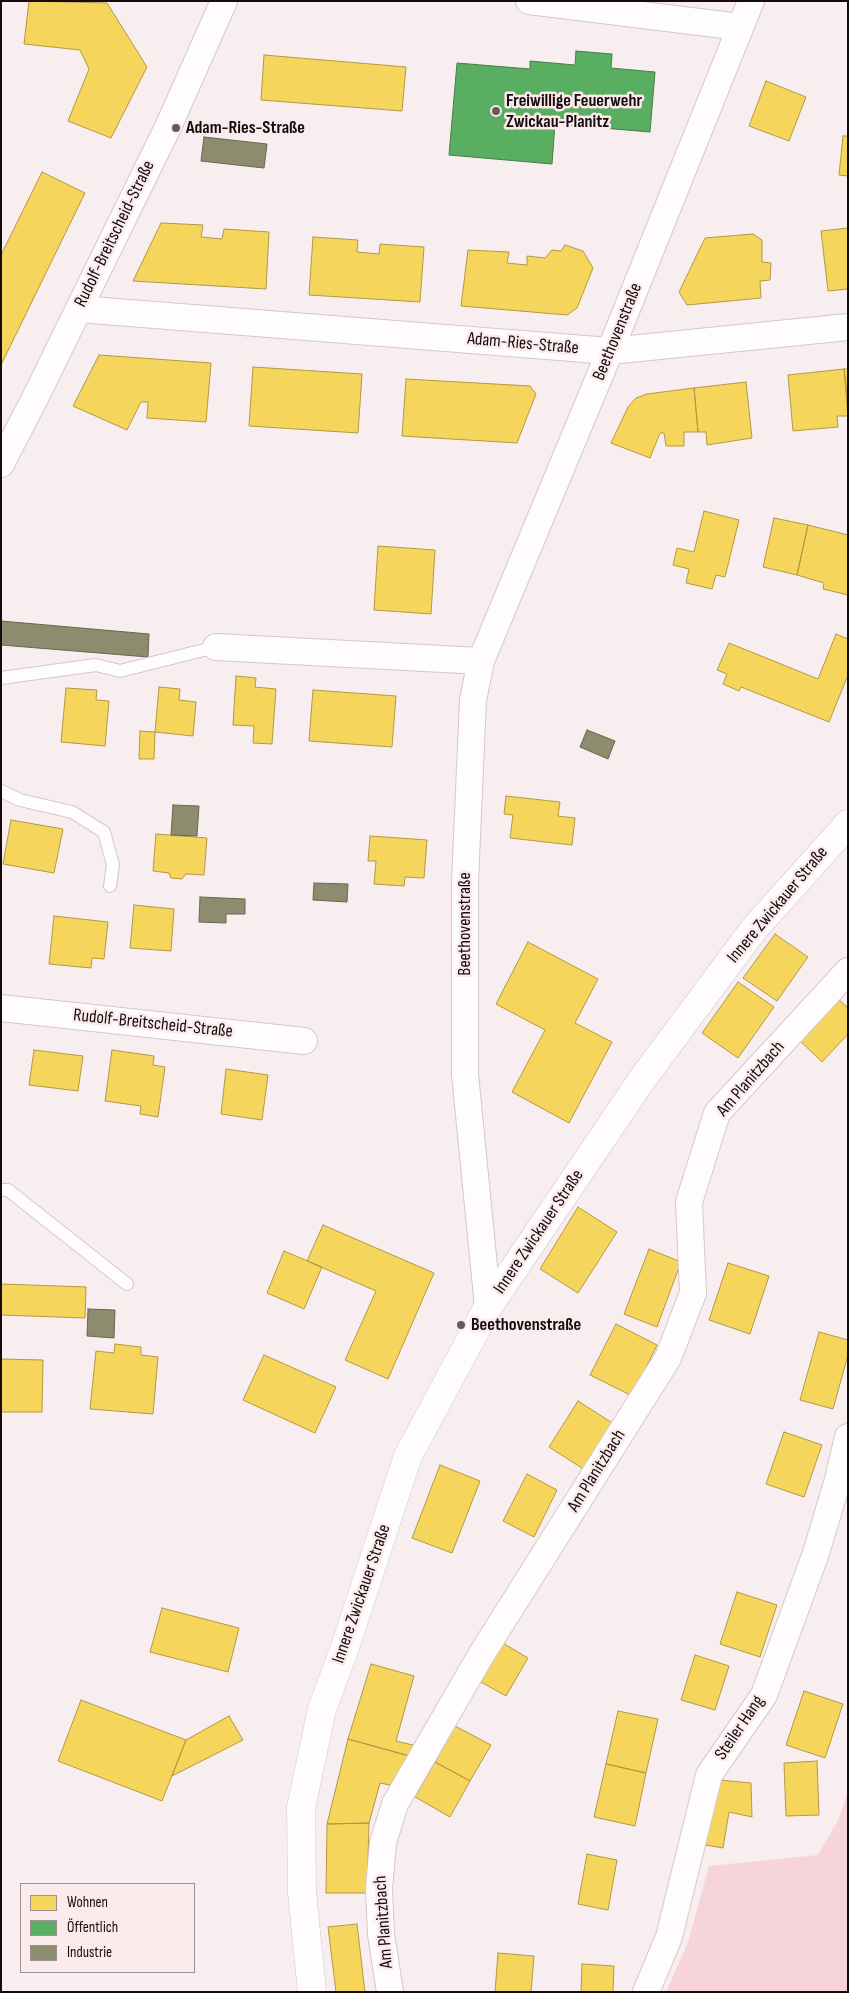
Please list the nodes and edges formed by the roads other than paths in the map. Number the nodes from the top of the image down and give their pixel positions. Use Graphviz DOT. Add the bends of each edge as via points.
graph roads {
  1 [pos="224,1"];
  2 [pos="529,1"];
  3 [pos="751,1"];
  4 [pos="740,28"];
  5 [pos="79,309"];
  6 [pos="848,327"];
  7 [pos="610,351"];
  8 [pos="1,464"];
  9 [pos="216,647"];
  10 [pos="481,661"];
  11 [pos="1,678"];
  12 [pos="1,791"];
  13 [pos="848,824"];
  14 [pos="110,886"];
  15 [pos="848,971"];
  16 [pos="1,1008"];
  17 [pos="304,1041"];
  18 [pos="1,1190"];
  19 [pos="127,1284"];
  20 [pos="488,1307"];
  21 [pos="848,1437"];
  22 [pos="312,1992"];
  23 [pos="390,1992"];
  24 [pos="646,1992"];
  1 -- 5 [label="street, Rudolf-Breitscheid-Straße" via="169,125"];
  2 -- 4 [label="street"];
  3 -- 4 [label="street, Beethovenstraße"];
  4 -- 7 [label="street, Beethovenstraße"];
  5 -- 7 [label="street, Adam-Ries-Straße"];
  5 -- 8 [label="street, Rudolf-Breitscheid-Straße"];
  6 -- 7 [label="street, Adam-Ries-Straße"];
  7 -- 10 [label="street, Beethovenstraße"];
  9 -- 10 [label="street"];
  9 -- 11 [label="lane" via="120,672 96,665"];
  10 -- 20 [label="street, Beethovenstraße" via="473,700 465,882 465,1074"];
  12 -- 14 [label="lane" via="20,800 72,812 104,832 113,865"];
  13 -- 20 [label="main road, Innere Zwickauer Straße" via="754,929 644,1078"];
  15 -- 23 [label="street, Am Planitzbach" via="716,1113 689,1202 693,1293 668,1358 481,1654 395,1804 383,1843 379,1889"];
  16 -- 17 [label="street, Rudolf-Breitscheid-Straße"];
  18 -- 19 [label="lane" via="8,1190"];
  20 -- 22 [label="main road, Innere Zwickauer Straße" via="408,1456 322,1709 301,1808 302,1892"];
  21 -- 24 [label="street, Steiler Hang" via="816,1553 764,1695 709,1775 669,1937"];
}
